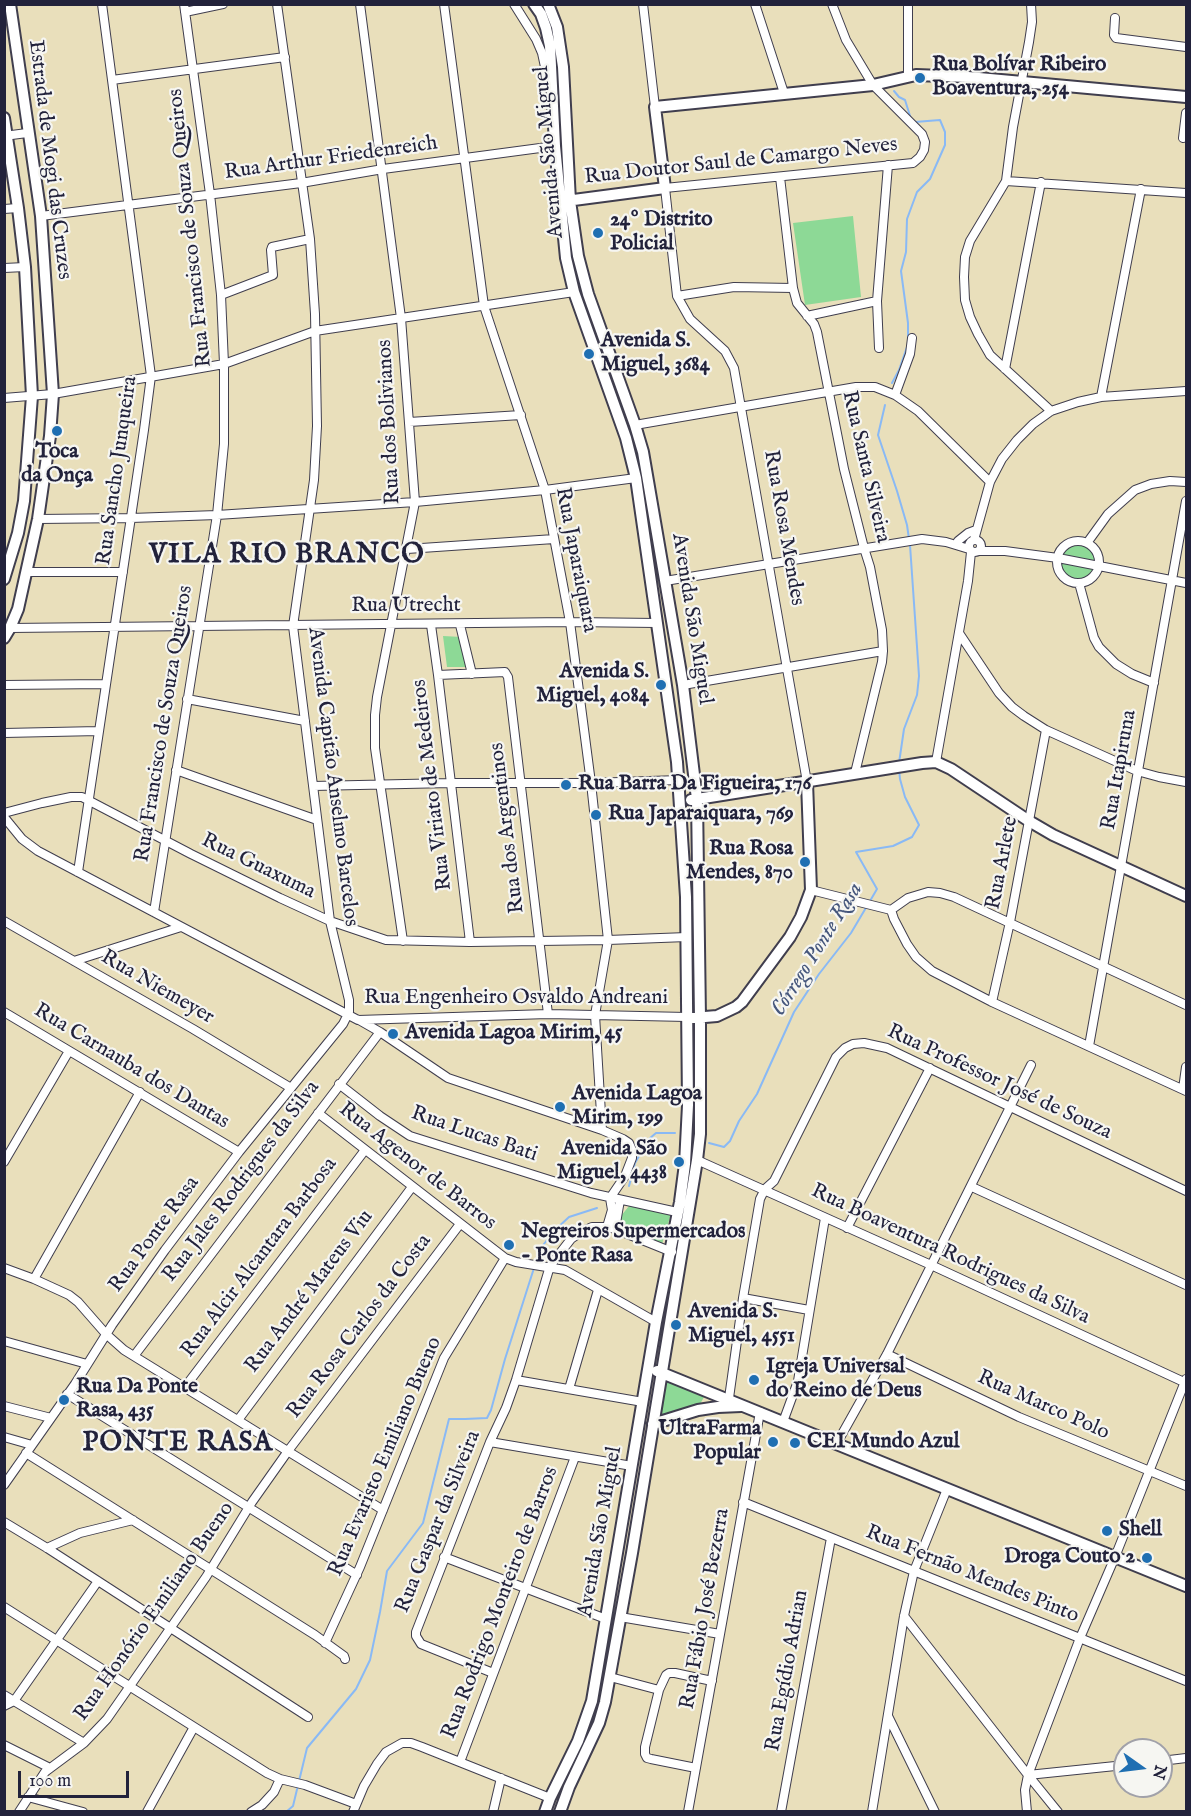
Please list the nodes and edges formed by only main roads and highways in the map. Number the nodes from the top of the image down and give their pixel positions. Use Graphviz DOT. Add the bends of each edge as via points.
graph roads {
  1 [pos="10,4"];
  2 [pos="534,4"];
  3 [pos="548,4"];
  4 [pos="1186,97"];
  5 [pos="4,118"];
  6 [pos="6,136"];
  7 [pos="665,188"];
  8 [pos="565,201"];
  9 [pos="616,409"];
  10 [pos="635,425"];
  11 [pos="4,579"];
  12 [pos="8,633"];
  13 [pos="677,762"];
  14 [pos="807,782"];
  15 [pos="697,799"];
  16 [pos="1186,896"];
  17 [pos="687,1017"];
  18 [pos="700,1018"];
  19 [pos="648,1369"];
  20 [pos="663,1372"];
  21 [pos="702,1388"];
  22 [pos="745,1406"];
  23 [pos="698,1410"];
  24 [pos="640,1415"];
  25 [pos="653,1424"];
  26 [pos="1186,1586"];
  27 [pos="545,1812"];
  28 [pos="560,1812"];
  1 -- 12 [label="main road, Estrada de Mogi das Cruzes" via="41,216 53,394 38,519 18,609"];
  2 -- 8 [label="main road, Avenida São Miguel" via="549,37 555,146"];
  3 -- 8 [label="main road, Avenida São Miguel" via="557,27 563,67"];
  4 -- 7 [label="main road, Rua Rosa Mendes" via="941,75 655,107"];
  5 -- 6 [label="main road, Estrada de Mogi das Cruzes"];
  6 -- 11 [label="main road, Estrada de Mogi das Cruzes" via="25,267 32,396 24,501"];
  7 -- 8 [label="main road, Rua Doutor Saul de Camargo Neves"];
  8 -- 9 [label="main road, Avenida São Miguel" via="566,258 574,292"];
  8 -- 10 [label="main road, Avenida São Miguel" via="582,275"];
  9 -- 10 [label="main road" via="626,424"];
  9 -- 13 [label="main road, Avenida São Miguel" via="636,478"];
  10 -- 15 [label="main road, Avenida São Miguel" via="683,685"];
  13 -- 15 [label="main road" via="686,798"];
  13 -- 17 [label="main road, Avenida São Miguel" via="685,875"];
  14 -- 15 [label="main road"];
  14 -- 16 [label="main road" via="936,762 1078,848"];
  14 -- 18 [label="main road, Rua Rosa Mendes" via="810,890 801,917 747,996 726,1012"];
  15 -- 18 [label="main road, Avenida São Miguel"];
  17 -- 18 [label="main road, Rua Rosa Mendes"];
  17 -- 19 [label="main road, Avenida São Miguel" via="685,1164"];
  18 -- 20 [label="main road, Avenida São Miguel" via="700,1134"];
  19 -- 20 [label="main road"];
  19 -- 24 [label="main road, Avenida São Miguel"];
  20 -- 21 [label="main road"];
  20 -- 25 [label="main road, Avenida São Miguel"];
  21 -- 22 [label="main road"];
  21 -- 23 [label="main road" via="705,1398"];
  22 -- 23 [label="main road"];
  22 -- 26 [label="main road"];
  23 -- 25 [label="main road"];
  24 -- 25 [label="main road"];
  24 -- 27 [label="main road, Avenida São Miguel" via="589,1714"];
  25 -- 28 [label="main road, Avenida São Miguel" via="605,1702"];
}
